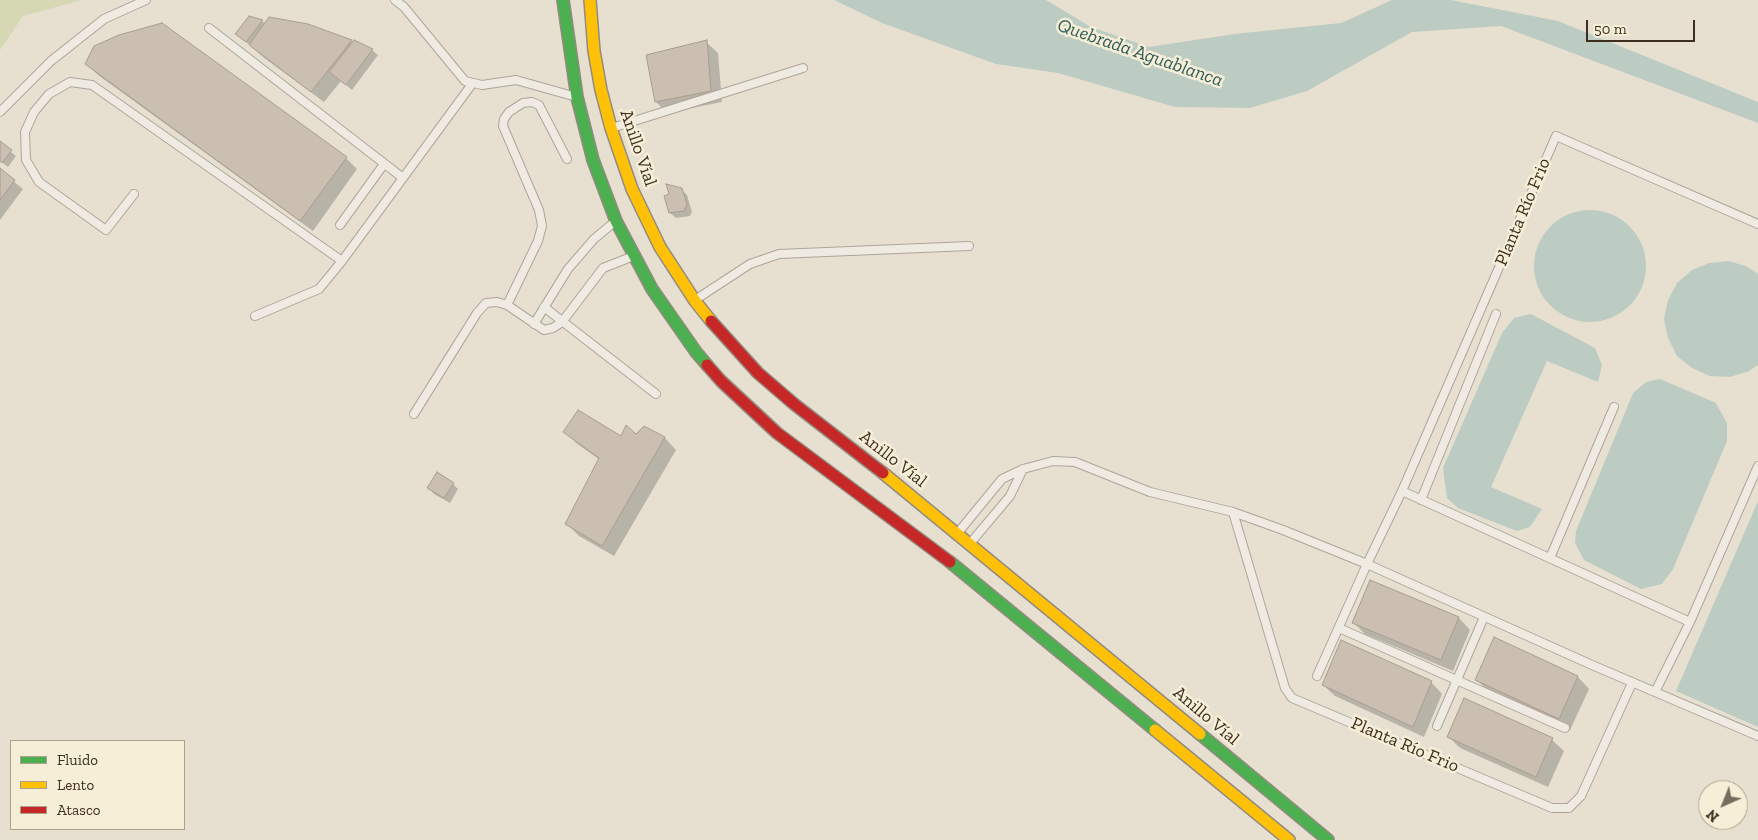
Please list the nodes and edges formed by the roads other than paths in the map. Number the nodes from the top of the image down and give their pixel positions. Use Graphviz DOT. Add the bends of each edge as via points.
graph roads {
  1 [pos="146,0"];
  2 [pos="395,0"];
  3 [pos="563,0"];
  4 [pos="590,0"];
  5 [pos="209,28"];
  6 [pos="804,68"];
  7 [pos="472,84"];
  8 [pos="577,97"];
  9 [pos="0,112"];
  10 [pos="611,128"];
  11 [pos="566,159"];
  12 [pos="384,164"];
  13 [pos="403,178"];
  14 [pos="134,194"];
  15 [pos="616,221"];
  16 [pos="340,224"];
  17 [pos="1758,224"];
  18 [pos="969,246"];
  19 [pos="633,256"];
  20 [pos="342,262"];
  21 [pos="695,301"];
  22 [pos="507,305"];
  23 [pos="544,307"];
  24 [pos="1496,314"];
  25 [pos="255,316"];
  26 [pos="562,322"];
  27 [pos="534,324"];
  28 [pos="656,394"];
  29 [pos="1614,407"];
  30 [pos="414,414"];
  31 [pos="1758,466"];
  32 [pos="1023,469"];
  33 [pos="1402,491"];
  34 [pos="1420,500"];
  35 [pos="1233,512"];
  36 [pos="958,533"];
  37 [pos="970,544"];
  38 [pos="1550,558"];
  39 [pos="1367,564"];
  40 [pos="1484,617"];
  41 [pos="1690,622"];
  42 [pos="1339,628"];
  43 [pos="1317,676"];
  44 [pos="1457,681"];
  45 [pos="1632,683"];
  46 [pos="1656,692"];
  47 [pos="1437,726"];
  48 [pos="1565,728"];
  49 [pos="1758,736"];
  50 [pos="1289,840"];
  51 [pos="1328,840"];
  1 -- 9 [label="lane" via="104,19 51,60"];
  2 -- 7 [label="lane" via="465,81"];
  3 -- 8 [label="highway"];
  4 -- 10 [label="highway, Anillo Víal" via="594,51"];
  5 -- 12 [label="lane"];
  6 -- 10 [label="lane"];
  7 -- 8 [label="lane" via="516,80"];
  7 -- 13 [label="lane"];
  8 -- 15 [label="highway" via="593,160"];
  10 -- 21 [label="highway, Anillo Víal" via="620,159 645,218"];
  11 -- 22 [label="lane" via="539,104 523,103 509,112 503,126 540,210 542,226"];
  12 -- 13 [label="lane"];
  12 -- 16 [label="lane"];
  13 -- 20 [label="lane"];
  14 -- 20 [label="lane" via="106,230 39,182 26,160 25,132 34,112 49,94 70,82 92,86"];
  15 -- 19 [label="highway"];
  15 -- 23 [label="lane" via="594,238 568,269"];
  17 -- 33 [label="lane, Planta Río Frio" via="1556,136"];
  18 -- 21 [label="lane" via="779,254 750,264"];
  19 -- 26 [label="lane" via="603,268"];
  19 -- 50 [label="highway" via="696,352 756,414 808,457 947,560"];
  20 -- 25 [label="lane" via="319,289"];
  21 -- 36 [label="highway, Anillo Víal" via="758,373"];
  22 -- 27 [label="lane"];
  22 -- 30 [label="lane" via="486,303"];
  23 -- 26 [label="lane"];
  23 -- 27 [label="lane"];
  24 -- 34 [label="lane"];
  26 -- 27 [label="lane" via="544,330"];
  26 -- 28 [label="lane"];
  29 -- 38 [label="lane"];
  31 -- 41 [label="lane"];
  32 -- 35 [label="lane" via="1053,461 1075,462 1150,492"];
  32 -- 36 [label="lane" via="1002,479"];
  32 -- 37 [label="lane" via="1004,505"];
  33 -- 34 [label="lane"];
  33 -- 39 [label="lane, Planta Río Frio"];
  34 -- 38 [label="lane"];
  35 -- 39 [label="lane"];
  35 -- 45 [label="lane, Planta Río Frio" via="1285,688 1292,698 1552,808 1568,808 1581,796"];
  36 -- 37 [label="highway, Anillo Víal"];
  37 -- 51 [label="highway, Anillo Víal"];
  38 -- 41 [label="lane"];
  39 -- 40 [label="lane"];
  39 -- 42 [label="lane, Planta Río Frio"];
  40 -- 44 [label="lane"];
  40 -- 45 [label="lane"];
  41 -- 46 [label="lane"];
  42 -- 43 [label="lane, Planta Río Frio"];
  42 -- 44 [label="lane"];
  44 -- 47 [label="lane"];
  44 -- 48 [label="lane"];
  45 -- 46 [label="lane"];
  46 -- 49 [label="lane"];
}
